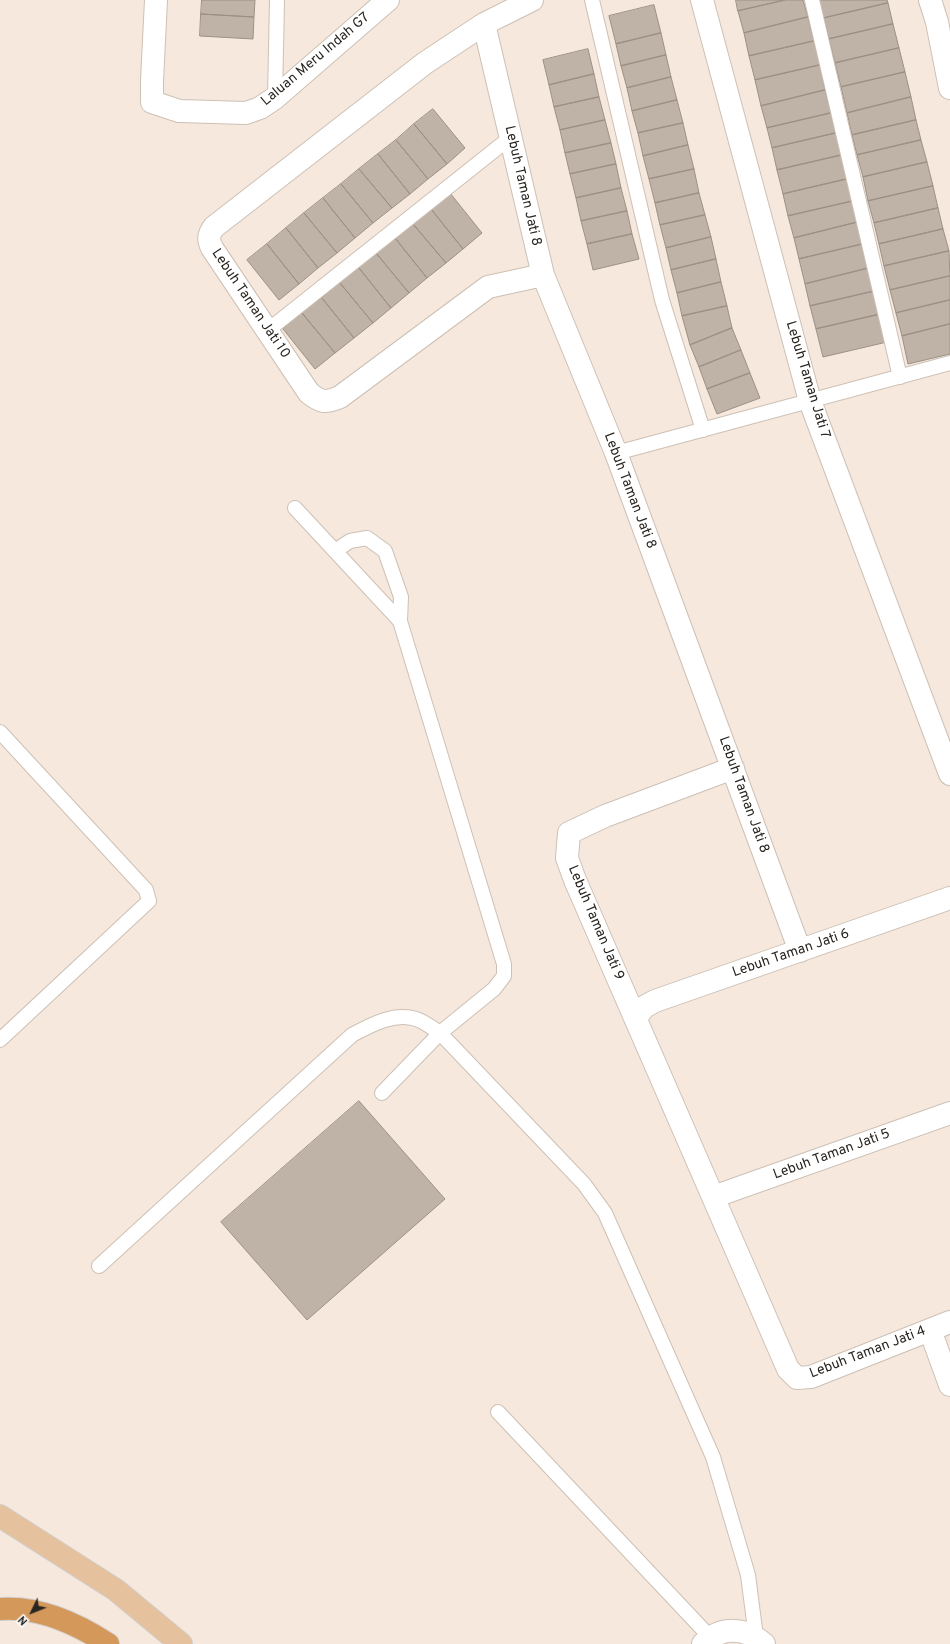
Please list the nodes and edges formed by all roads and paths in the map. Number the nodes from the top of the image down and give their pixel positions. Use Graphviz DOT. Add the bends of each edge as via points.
graph roads {
  1 [pos="156,0"];
  2 [pos="277,0"];
  3 [pos="388,0"];
  4 [pos="532,0"];
  5 [pos="592,0"];
  6 [pos="702,0"];
  7 [pos="812,0"];
  8 [pos="930,0"];
  9 [pos="943,18"];
  10 [pos="484,24"];
  11 [pos="950,88"];
  12 [pos="275,98"];
  13 [pos="511,137"];
  14 [pos="543,275"];
  15 [pos="268,331"];
  16 [pos="950,363"];
  17 [pos="900,377"];
  18 [pos="810,401"];
  19 [pos="703,430"];
  20 [pos="616,453"];
  21 [pos="295,508"];
  22 [pos="335,551"];
  23 [pos="400,621"];
  24 [pos="0,732"];
  25 [pos="733,768"];
  26 [pos="950,774"];
  27 [pos="950,898"];
  28 [pos="800,951"];
  29 [pos="636,1018"];
  30 [pos="440,1033"];
  31 [pos="0,1040"];
  32 [pos="382,1093"];
  33 [pos="950,1113"];
  34 [pos="713,1197"];
  35 [pos="100,1266"];
  36 [pos="950,1322"];
  37 [pos="930,1330"];
  38 [pos="950,1385"];
  39 [pos="498,1412"];
  40 [pos="0,1516"];
  41 [pos="0,1609"];
  42 [pos="760,1640"];
  43 [pos="706,1641"];
  44 [pos="108,1644"];
  45 [pos="181,1644"];
  1 -- 12 [label="street, Laluan Meru Indah G7" via="152,102 179,111 246,113"];
  2 -- 12 [label="lane"];
  3 -- 12 [label="street, Laluan Meru Indah G7"];
  4 -- 10 [label="street, Lebuh Taman Jati 10"];
  5 -- 19 [label="lane" via="662,300"];
  6 -- 18 [label="street, Lebuh Taman Jati 7"];
  7 -- 17 [label="lane"];
  8 -- 9 [label="street"];
  9 -- 11 [label="street"];
  10 -- 13 [label="street, Lebuh Taman Jati 8"];
  10 -- 15 [label="street, Lebuh Taman Jati 10" via="425,63 214,227 209,241 212,248"];
  13 -- 14 [label="street, Lebuh Taman Jati 8"];
  13 -- 15 [label="lane"];
  14 -- 15 [label="street, Lebuh Taman Jati 10" via="488,288 340,398 328,402 309,393"];
  14 -- 20 [label="street, Lebuh Taman Jati 8"];
  16 -- 17 [label="lane"];
  17 -- 18 [label="lane"];
  18 -- 19 [label="lane"];
  18 -- 26 [label="street, Lebuh Taman Jati 7"];
  19 -- 20 [label="lane"];
  20 -- 25 [label="street, Lebuh Taman Jati 8"];
  21 -- 22 [label="lane"];
  22 -- 23 [label="lane"];
  22 -- 23 [label="lane" via="350,541 367,538 385,551 401,597"];
  23 -- 30 [label="lane" via="504,964 504,976 494,989"];
  24 -- 31 [label="lane" via="146,890 149,901"];
  25 -- 28 [label="street, Lebuh Taman Jati 8"];
  25 -- 29 [label="street, Lebuh Taman Jati 9" via="569,832 567,858"];
  27 -- 28 [label="street, Lebuh Taman Jati 6"];
  28 -- 29 [label="street, Lebuh Taman Jati 6" via="656,1001 644,1008"];
  29 -- 34 [label="street"];
  30 -- 32 [label="lane"];
  30 -- 35 [label="lane" via="417,1019 397,1017 374,1023 352,1035"];
  30 -- 42 [label="lane" via="584,1184 605,1213 713,1457 748,1575"];
  33 -- 34 [label="street, Lebuh Taman Jati 5"];
  34 -- 37 [label="street, Lebuh Taman Jati 4" via="788,1369 797,1378 811,1377"];
  36 -- 37 [label="street, Lebuh Taman Jati 4"];
  37 -- 38 [label="street"];
  39 -- 43 [label="lane"];
  40 -- 45 [label="main road" via="116,1590"];
  41 -- 44 [label="highway" via="11,1608 53,1615 86,1630"];
  42 -- 43 [label="street" via="745,1632 733,1630 720,1632"];
}
